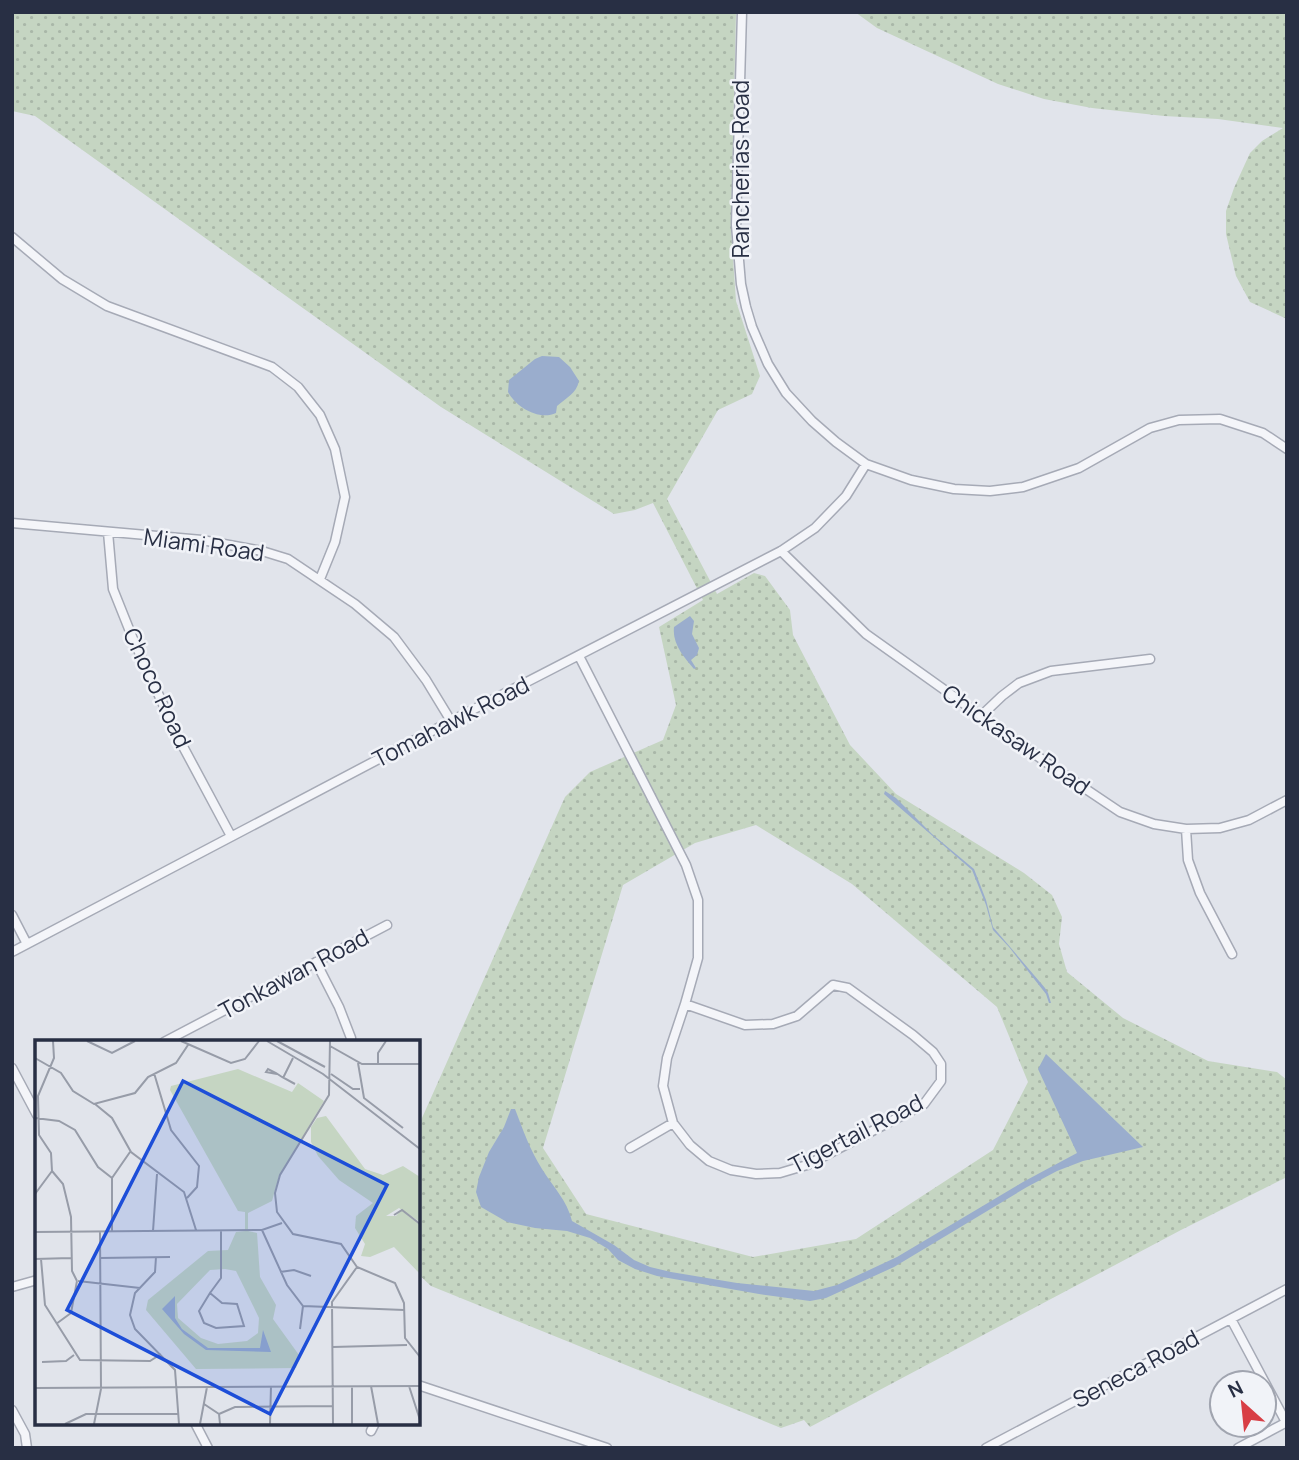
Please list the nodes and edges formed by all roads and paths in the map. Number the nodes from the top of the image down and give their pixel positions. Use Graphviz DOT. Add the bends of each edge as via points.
graph roads {
  1 [pos="742,12"];
  2 [pos="12,237"];
  3 [pos="1287,449"];
  4 [pos="866,464"];
  5 [pos="12,523"];
  6 [pos="108,532"];
  7 [pos="781,551"];
  8 [pos="320,579"];
  9 [pos="579,656"];
  10 [pos="1150,659"];
  11 [pos="982,715"];
  12 [pos="451,721"];
  13 [pos="1287,800"];
  14 [pos="1186,829"];
  15 [pos="230,836"];
  16 [pos="12,915"];
  17 [pos="387,925"];
  18 [pos="27,944"];
  19 [pos="12,952"];
  20 [pos="1232,954"];
  21 [pos="316,962"];
  22 [pos="685,1004"];
  23 [pos="168,1040"];
  24 [pos="350,1040"];
  25 [pos="12,1068"];
  26 [pos="35,1109"];
  27 [pos="673,1123"];
  28 [pos="630,1148"];
  29 [pos="35,1281"];
  30 [pos="12,1287"];
  31 [pos="1287,1289"];
  32 [pos="1231,1319"];
  33 [pos="420,1386"];
  34 [pos="12,1410"];
  35 [pos="1287,1423"];
  36 [pos="196,1425"];
  37 [pos="590,1445"];
  38 [pos="27,1448"];
  39 [pos="208,1448"];
  40 [pos="607,1448"];
  41 [pos="986,1448"];
  42 [pos="1238,1448"];
  1 -- 4 [label="street, Rancherias Road" via="736,225 746,307 768,364 786,393 812,421"];
  2 -- 8 [label="street" via="62,279 107,306 272,367 298,387 320,415 335,449 345,496 335,542"];
  3 -- 4 [label="street, Rancherias Road" via="1263,433 1220,419 1150,428 1079,468 1023,488 954,489"];
  4 -- 7 [label="street, Tomahawk Road" via="846,496 815,528"];
  5 -- 6 [label="street, Miami Road"];
  6 -- 8 [label="street, Miami Road" via="202,540 261,551 288,559"];
  6 -- 15 [label="street, Choco Road" via="113,589 133,639"];
  7 -- 9 [label="street, Tomahawk Road"];
  7 -- 11 [label="street, Chickasaw Road" via="866,634"];
  8 -- 12 [label="street, Miami Road" via="394,637"];
  9 -- 12 [label="street, Tomahawk Road"];
  9 -- 22 [label="street, Tigertail Road" via="686,865 698,900 698,958"];
  10 -- 11 [label="street" via="1051,671 1020,683"];
  11 -- 14 [label="street, Chickasaw Road" via="1120,813"];
  12 -- 15 [label="street, Tomahawk Road"];
  13 -- 14 [label="street, Chickasaw Road" via="1249,820 1220,828"];
  14 -- 20 [label="street" via="1188,860 1200,893"];
  15 -- 18 [label="street, Tomahawk Road"];
  16 -- 18 [label="street"];
  17 -- 21 [label="street, Tonkawan Road"];
  18 -- 19 [label="street, Tomahawk Road"];
  21 -- 23 [label="street, Tonkawan Road"];
  21 -- 24 [label="street"];
  22 -- 27 [label="street, Tigertail Road" via="663,1086"];
  22 -- 27 [label="street, Tigertail Road" via="745,1025 773,1024 797,1016 833,985 848,988 933,1052 941,1064 941,1081 924,1104 807,1165 780,1173 731,1170 709,1161"];
  25 -- 26 [label="street"];
  27 -- 28 [label="street"];
  29 -- 30 [label="street"];
  31 -- 32 [label="street, Seneca Road"];
  32 -- 35 [label="street"];
  32 -- 41 [label="street, Seneca Road"];
  33 -- 37 [label="street"];
  34 -- 38 [label="street"];
  35 -- 42 [label="street"];
  36 -- 39 [label="street"];
  37 -- 40 [label="street"];
}
